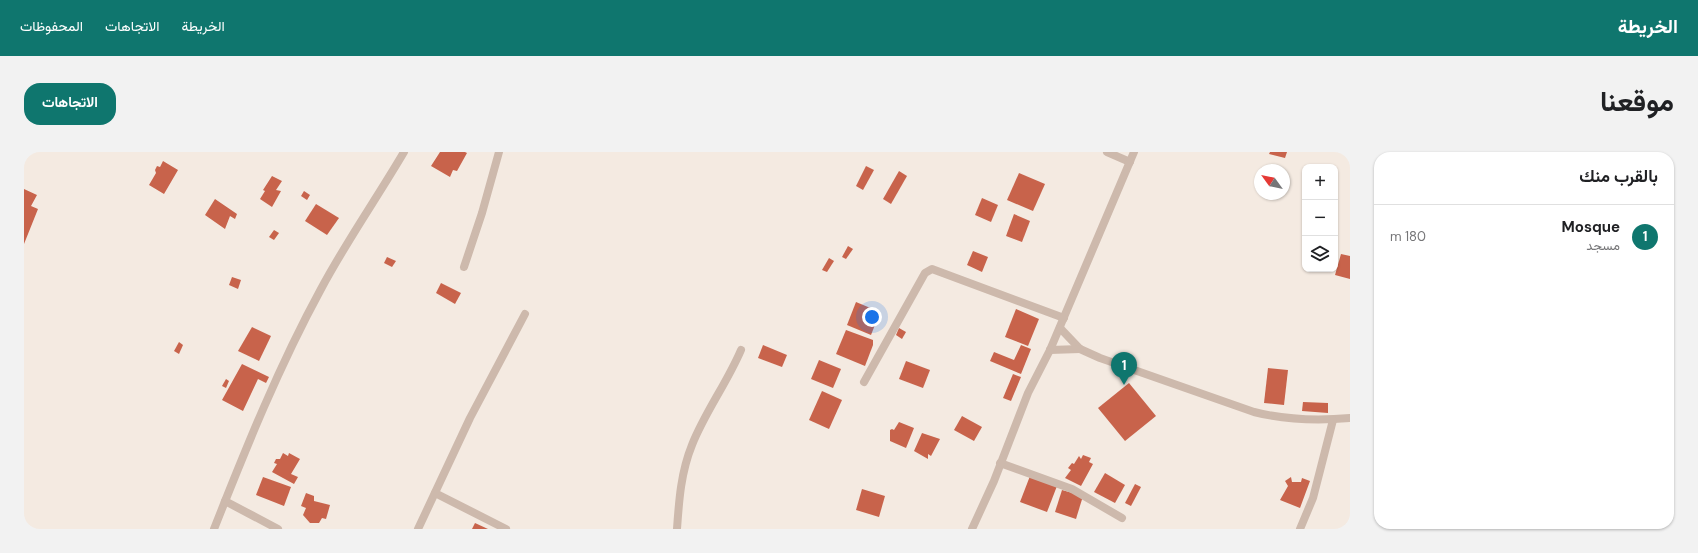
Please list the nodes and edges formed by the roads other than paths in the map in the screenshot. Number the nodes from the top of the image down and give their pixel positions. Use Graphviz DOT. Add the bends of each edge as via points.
graph roads {
  1 [pos="404,152"];
  2 [pos="499,152"];
  3 [pos="1107,152"];
  4 [pos="1134,152"];
  5 [pos="1130,162"];
  6 [pos="464,267"];
  7 [pos="525,314"];
  8 [pos="1064,318"];
  9 [pos="1060,328"];
  10 [pos="1080,349"];
  11 [pos="741,350"];
  12 [pos="1050,350"];
  13 [pos="864,382"];
  14 [pos="1350,418"];
  15 [pos="1333,420"];
  16 [pos="1000,463"];
  17 [pos="435,493"];
  18 [pos="225,500"];
  19 [pos="1122,518"];
  20 [pos="214,529"];
  21 [pos="278,529"];
  22 [pos="418,529"];
  23 [pos="506,529"];
  24 [pos="677,529"];
  25 [pos="972,529"];
  26 [pos="1300,529"];
  1 -- 18 [label="street" via="320,289 273,387"];
  2 -- 6 [label="street"];
  3 -- 5 [label="street"];
  4 -- 5 [label="street"];
  5 -- 8 [label="street"];
  7 -- 17 [label="street" via="470,418"];
  8 -- 9 [label="street"];
  8 -- 13 [label="street" via="932,269 925,273"];
  9 -- 10 [label="street"];
  9 -- 12 [label="street"];
  10 -- 12 [label="street"];
  10 -- 15 [label="street" via="1125,368 1254,412 1279,418"];
  11 -- 24 [label="street" via="692,444 684,467"];
  12 -- 16 [label="street" via="1028,393"];
  14 -- 15 [label="street"];
  15 -- 26 [label="street" via="1314,498"];
  16 -- 19 [label="street" via="1072,489"];
  16 -- 25 [label="street"];
  17 -- 22 [label="street"];
  17 -- 23 [label="street"];
  18 -- 20 [label="street"];
  18 -- 21 [label="street"];
}
